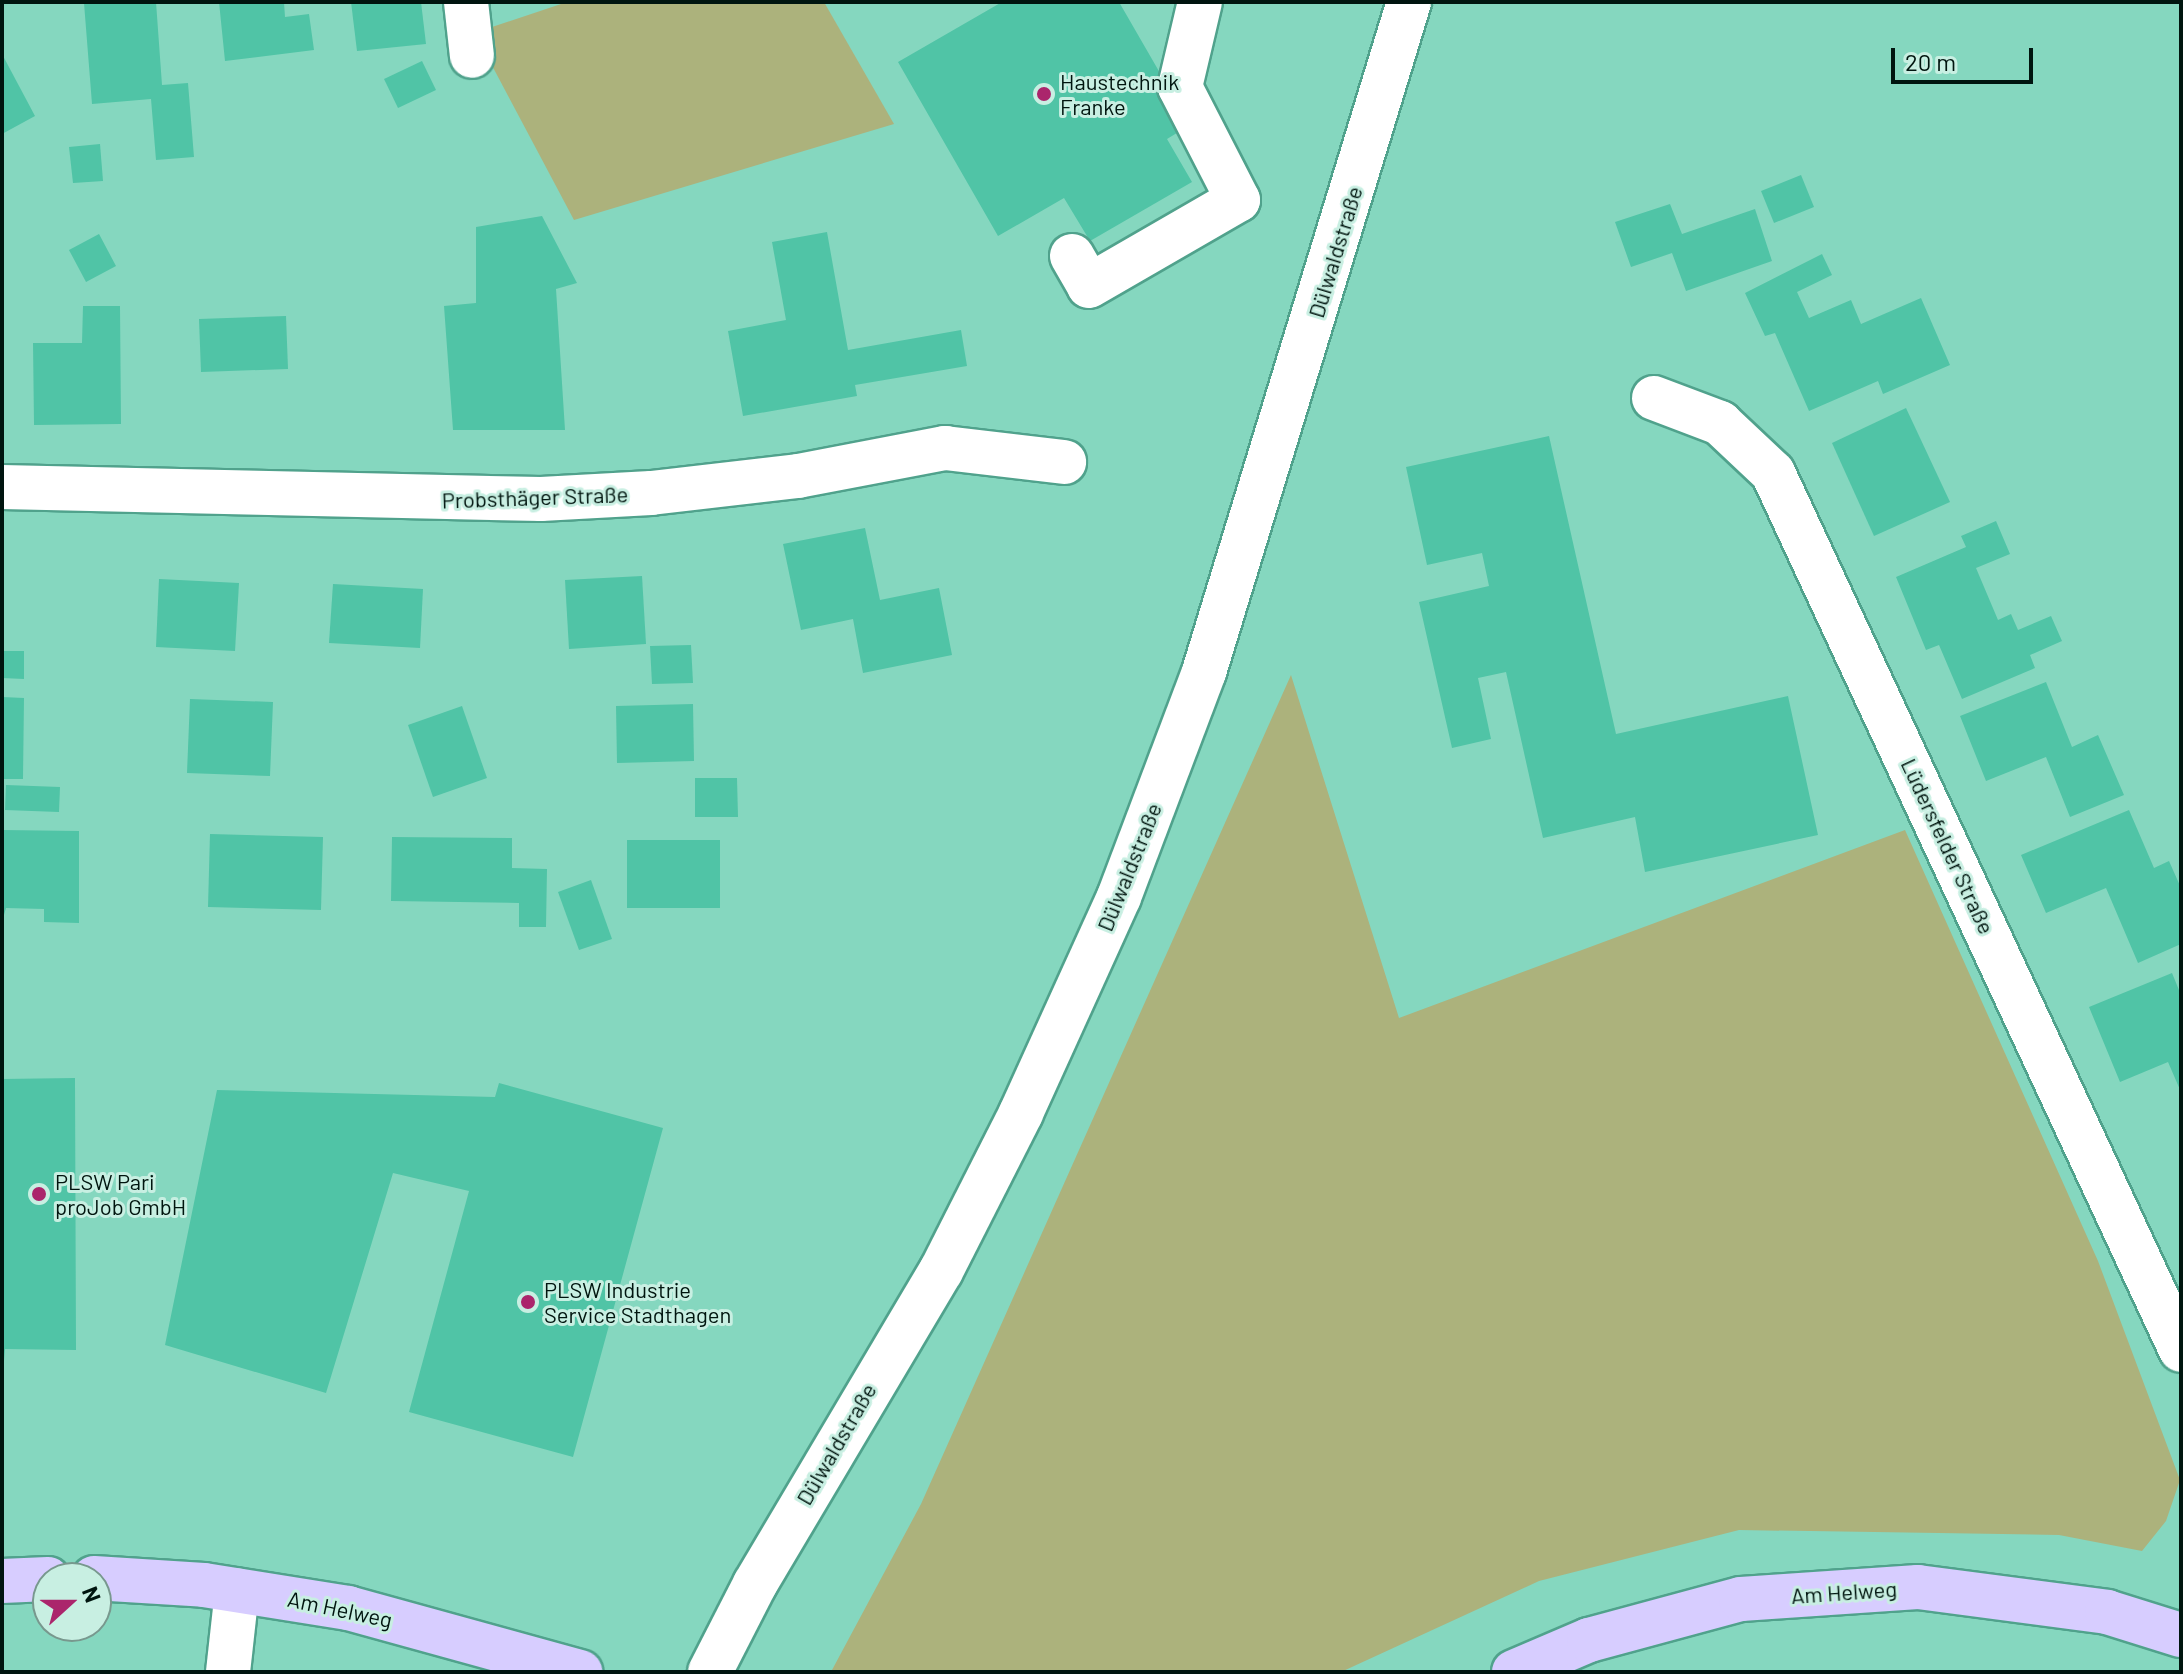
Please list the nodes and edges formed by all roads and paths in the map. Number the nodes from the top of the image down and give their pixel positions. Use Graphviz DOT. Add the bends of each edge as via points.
graph roads {
  1 [pos="466,2"];
  2 [pos="1200,2"];
  3 [pos="1409,2"];
  4 [pos="472,56"];
  5 [pos="1072,256"];
  6 [pos="1654,398"];
  7 [pos="1064,462"];
  8 [pos="2,487"];
  9 [pos="2181,1350"];
  10 [pos="32,1580"];
  11 [pos="112,1580"];
  12 [pos="2,1581"];
  13 [pos="237,1590"];
  14 [pos="2181,1635"];
  15 [pos="228,1672"];
  16 [pos="580,1672"];
  17 [pos="710,1672"];
  18 [pos="1514,1672"];
  1 -- 4 [label="street"];
  2 -- 5 [label="street" via="1180,87 1238,200 1089,286"];
  3 -- 17 [label="street, Dülwaldstraße" via="1204,672 1119,897 1021,1113 941,1271 770,1558"];
  6 -- 9 [label="street, Lüdersfelder Straße" via="1720,423 1773,473"];
  7 -- 8 [label="street, Probsthäger Straße" via="945,448 798,476 541,499"];
  10 -- 12 [label="main road"];
  11 -- 13 [label="main road, Am Helweg"];
  13 -- 15 [label="street"];
  13 -- 16 [label="main road, Am Helweg" via="348,1608"];
  14 -- 18 [label="main road, Am Helweg" via="2107,1612 1918,1587 1741,1599 1589,1640"];
}
